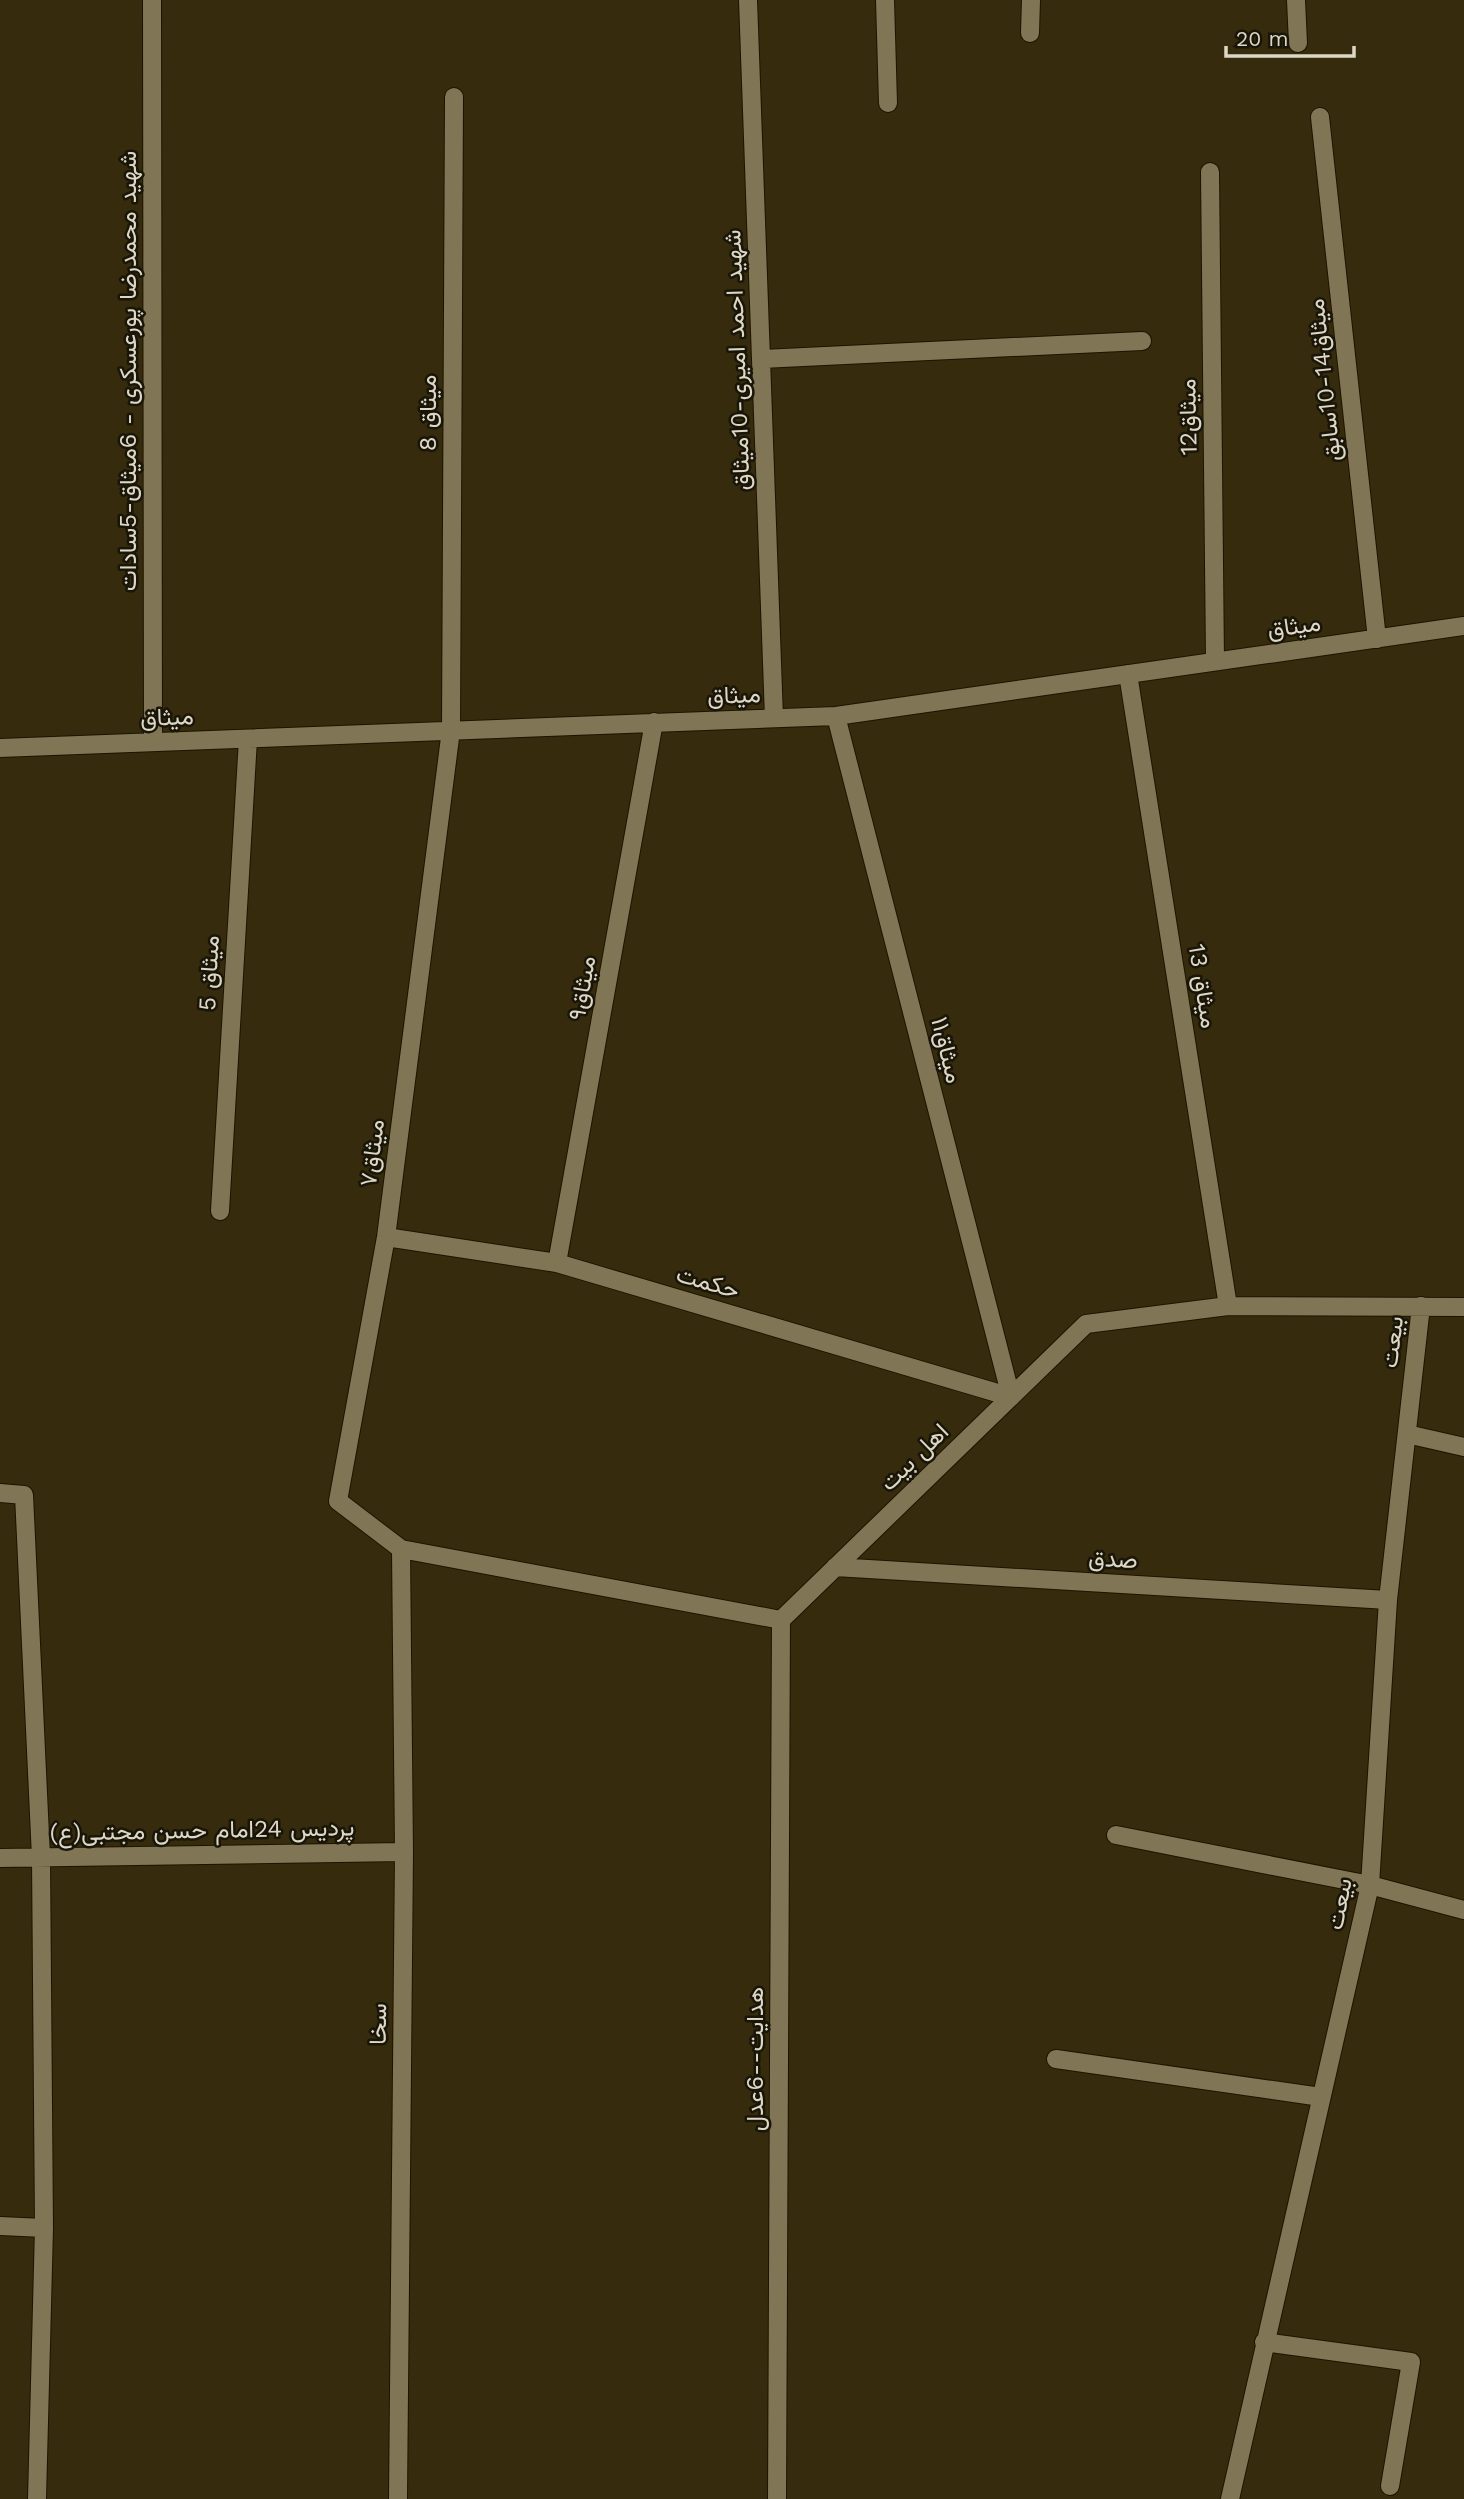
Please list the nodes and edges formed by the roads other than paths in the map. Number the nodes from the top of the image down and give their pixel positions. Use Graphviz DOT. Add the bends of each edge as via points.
graph roads {
  1 [pos="152,0"];
  2 [pos="748,0"];
  3 [pos="885,0"];
  4 [pos="1031,0"];
  5 [pos="1296,0"];
  6 [pos="1031,33"];
  7 [pos="1298,43"];
  8 [pos="454,97"];
  9 [pos="888,103"];
  10 [pos="1320,117"];
  11 [pos="1210,172"];
  12 [pos="1142,341"];
  13 [pos="761,359"];
  14 [pos="1464,626"];
  15 [pos="1377,639"];
  16 [pos="1215,661"];
  17 [pos="1128,674"];
  18 [pos="836,716"];
  19 [pos="774,718"];
  20 [pos="654,722"];
  21 [pos="451,730"];
  22 [pos="247,739"];
  23 [pos="153,742"];
  24 [pos="0,748"];
  25 [pos="220,1211"];
  26 [pos="386,1237"];
  27 [pos="557,1263"];
  28 [pos="1228,1306"];
  29 [pos="1421,1307"];
  30 [pos="1464,1307"];
  31 [pos="1011,1397"];
  32 [pos="1407,1434"];
  33 [pos="1464,1447"];
  34 [pos="0,1493"];
  35 [pos="401,1549"];
  36 [pos="835,1567"];
  37 [pos="1388,1600"];
  38 [pos="781,1620"];
  39 [pos="1116,1835"];
  40 [pos="404,1852"];
  41 [pos="41,1857"];
  42 [pos="0,1858"];
  43 [pos="1370,1885"];
  44 [pos="1464,1910"];
  45 [pos="1056,2059"];
  46 [pos="1321,2097"];
  47 [pos="0,2226"];
  48 [pos="44,2228"];
  49 [pos="1265,2342"];
  50 [pos="1390,2486"];
  51 [pos="37,2499"];
  52 [pos="398,2499"];
  53 [pos="778,2499"];
  54 [pos="1230,2499"];
  1 -- 23 [label="street, شهید محمدرضا پورعسکری - 6میثاق-5سادات"];
  2 -- 13 [label="street, شهید احمد امیری-10میثاق"];
  3 -- 9 [label="street"];
  4 -- 6 [label="street"];
  5 -- 7 [label="street"];
  8 -- 21 [label="street, میثاق 8"];
  10 -- 15 [label="street, میثاق14-10سابق"];
  11 -- 16 [label="street, 12میثاق"];
  12 -- 13 [label="street"];
  13 -- 19 [label="street, شهید احمد امیری-10میثاق"];
  14 -- 15 [label="street, میثاق"];
  15 -- 16 [label="street, میثاق"];
  16 -- 17 [label="street, میثاق"];
  17 -- 18 [label="street, میثاق"];
  17 -- 28 [label="street, میثاق 13"];
  18 -- 19 [label="street, میثاق"];
  18 -- 31 [label="street, میثاق۱۱"];
  19 -- 20 [label="street, میثاق"];
  20 -- 21 [label="street, میثاق"];
  20 -- 27 [label="street, میثاق۹"];
  21 -- 22 [label="street, میثاق"];
  21 -- 26 [label="street, میثاق۷"];
  22 -- 23 [label="street, میثاق"];
  22 -- 25 [label="street, میثاق 5"];
  23 -- 24 [label="street, میثاق"];
  26 -- 27 [label="street, حکمت"];
  26 -- 35 [label="street, میثاق۷" via="338,1501"];
  27 -- 31 [label="street, حکمت"];
  28 -- 29 [label="street, اهل بیت"];
  28 -- 31 [label="street, اهل بیت" via="1086,1324"];
  29 -- 30 [label="street, اهل بیت"];
  29 -- 32 [label="street, بیعت"];
  31 -- 36 [label="street, اهل بیت"];
  32 -- 33 [label="street"];
  32 -- 37 [label="street, بیعت"];
  34 -- 41 [label="street" via="24,1495"];
  35 -- 38 [label="street"];
  35 -- 40 [label="street, سخا"];
  36 -- 37 [label="street, صدق"];
  36 -- 38 [label="street, اهل بیت"];
  37 -- 43 [label="street, بیعت"];
  38 -- 53 [label="street, هدایت--6عدل"];
  39 -- 43 [label="street"];
  40 -- 41 [label="street, پردیس 24امام حسن مجتبی(ع)"];
  40 -- 52 [label="street, سخا"];
  41 -- 42 [label="street, پردیس 24امام حسن مجتبی(ع)"];
  41 -- 48 [label="street"];
  43 -- 44 [label="street"];
  43 -- 46 [label="street, بیعت"];
  45 -- 46 [label="street"];
  46 -- 49 [label="street, بیعت"];
  47 -- 48 [label="street"];
  48 -- 51 [label="street"];
  49 -- 50 [label="street" via="1411,2362"];
  49 -- 54 [label="street, بیعت"];
}
